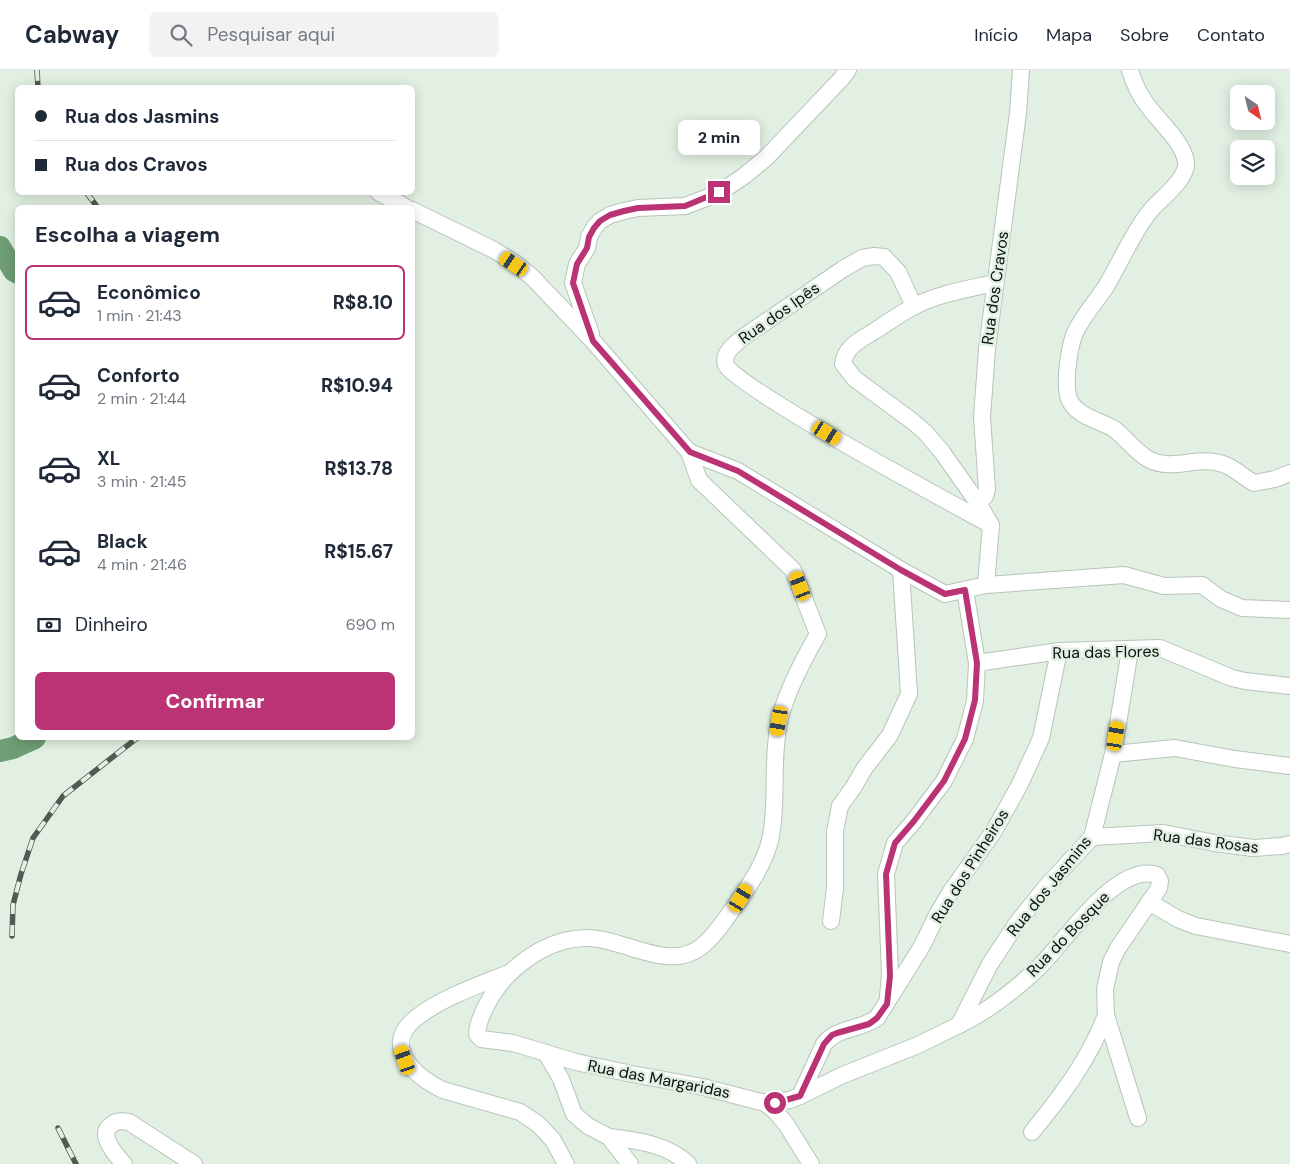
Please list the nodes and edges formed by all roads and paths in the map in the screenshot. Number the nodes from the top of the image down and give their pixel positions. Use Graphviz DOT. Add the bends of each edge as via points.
graph roads {
  1 [pos="848,70"];
  2 [pos="1021,70"];
  3 [pos="1130,70"];
  4 [pos="383,195"];
  5 [pos="402,205"];
  6 [pos="415,211"];
  7 [pos="994,283"];
  8 [pos="914,306"];
  9 [pos="593,341"];
  10 [pos="690,452"];
  11 [pos="1290,473"];
  12 [pos="978,503"];
  13 [pos="990,525"];
  14 [pos="901,570"];
  15 [pos="986,584"];
  16 [pos="965,590"];
  17 [pos="1290,599"];
  18 [pos="1283,610"];
  19 [pos="1130,650"];
  20 [pos="1059,651"];
  21 [pos="977,663"];
  22 [pos="1290,686"];
  23 [pos="1113,754"];
  24 [pos="1290,766"];
  25 [pos="1092,837"];
  26 [pos="1290,844"];
  27 [pos="1149,902"];
  28 [pos="831,921"];
  29 [pos="1290,944"];
  30 [pos="511,972"];
  31 [pos="887,1004"];
  32 [pos="1106,1015"];
  33 [pos="959,1025"];
  34 [pos="546,1053"];
  35 [pos="800,1096"];
  36 [pos="765,1103"];
  37 [pos="1138,1118"];
  38 [pos="1032,1132"];
  39 [pos="608,1137"];
  40 [pos="124,1164"];
  41 [pos="194,1164"];
  42 [pos="566,1164"];
  43 [pos="630,1164"];
  44 [pos="688,1164"];
  45 [pos="811,1164"];
  1 -- 9 [label="street" via="766,158 719,192 685,206 638,208 600,221 577,264 573,283"];
  2 -- 7 [label="street, Rua dos Cravos"];
  3 -- 11 [label="street" via="1141,96 1183,152 1185,172 1142,222 1106,287 1081,322 1074,335 1066,392 1077,410 1107,425 1149,459 1173,465 1213,461 1225,464 1254,483"];
  4 -- 5 [label="street"];
  6 -- 9 [label="street" via="494,250 514,264 533,278"];
  7 -- 8 [label="street"];
  7 -- 12 [label="street, Rua dos Cravos" via="982,417 987,489"];
  8 -- 12 [label="street" via="858,341 848,350 843,364 855,379 924,432"];
  8 -- 13 [label="street, Rua dos Ipês" via="898,272 884,257 862,258 742,338 725,356 725,364 737,378 774,401"];
  9 -- 10 [label="street"];
  10 -- 14 [label="street" via="738,471"];
  10 -- 30 [label="street" via="699,480 794,570 818,634 801,663 779,721 771,837 761,864 741,898 711,938 692,954 664,956 605,940 573,939 549,946"];
  12 -- 13 [label="street"];
  13 -- 15 [label="street"];
  14 -- 16 [label="street" via="945,594"];
  14 -- 28 [label="street" via="909,694 890,735 840,806 835,831 835,888"];
  15 -- 16 [label="street"];
  15 -- 18 [label="street" via="1124,575 1164,586 1202,586 1234,606"];
  16 -- 21 [label="street"];
  17 -- 18 [label="street"];
  19 -- 20 [label="street, Rua das Flores"];
  19 -- 22 [label="street, Rua das Flores" via="1160,648 1232,678"];
  19 -- 23 [label="street, Rua dos Jasmins"];
  20 -- 21 [label="street, Rua das Flores"];
  20 -- 31 [label="street, Rua dos Pinheiros" via="1041,738 1020,784 994,831 938,913"];
  21 -- 31 [label="street" via="975,700 965,739 944,781 895,843 886,874 890,976"];
  23 -- 24 [label="street" via="1175,748"];
  23 -- 25 [label="street, Rua dos Jasmins"];
  25 -- 26 [label="street, Rua das Rosas" via="1163,833 1246,847"];
  25 -- 33 [label="street, Rua dos Jasmins" via="1017,923 990,964"];
  27 -- 29 [label="street" via="1196,926"];
  27 -- 32 [label="street, Rua do Bosque" via="1111,962 1105,989"];
  27 -- 33 [label="street, Rua do Bosque" via="1160,884 1155,874 1138,875 1113,888 1094,904 1037,968 994,1005"];
  30 -- 34 [label="street, Rua das Margaridas" via="484,1013 477,1028 479,1037"];
  30 -- 42 [label="street" via="462,992 415,1019 406,1028 401,1049 413,1070 443,1090 520,1112 532,1120 553,1140"];
  31 -- 35 [label="street, Rua dos Pinheiros" via="869,1024 828,1038"];
  32 -- 37 [label="street, Rua do Bosque"];
  32 -- 38 [label="street, Rua do Bosque" via="1098,1038 1075,1077"];
  33 -- 35 [label="street"];
  34 -- 36 [label="street, Rua das Margaridas"];
  34 -- 39 [label="street" via="561,1079 574,1114"];
  35 -- 36 [label="street"];
  36 -- 45 [label="street, Rua das Margaridas" via="786,1124"];
  39 -- 43 [label="street"];
  39 -- 44 [label="street" via="668,1150"];
  40 -- 41 [label="street" via="105,1133 107,1127 122,1121 129,1122"];
}
